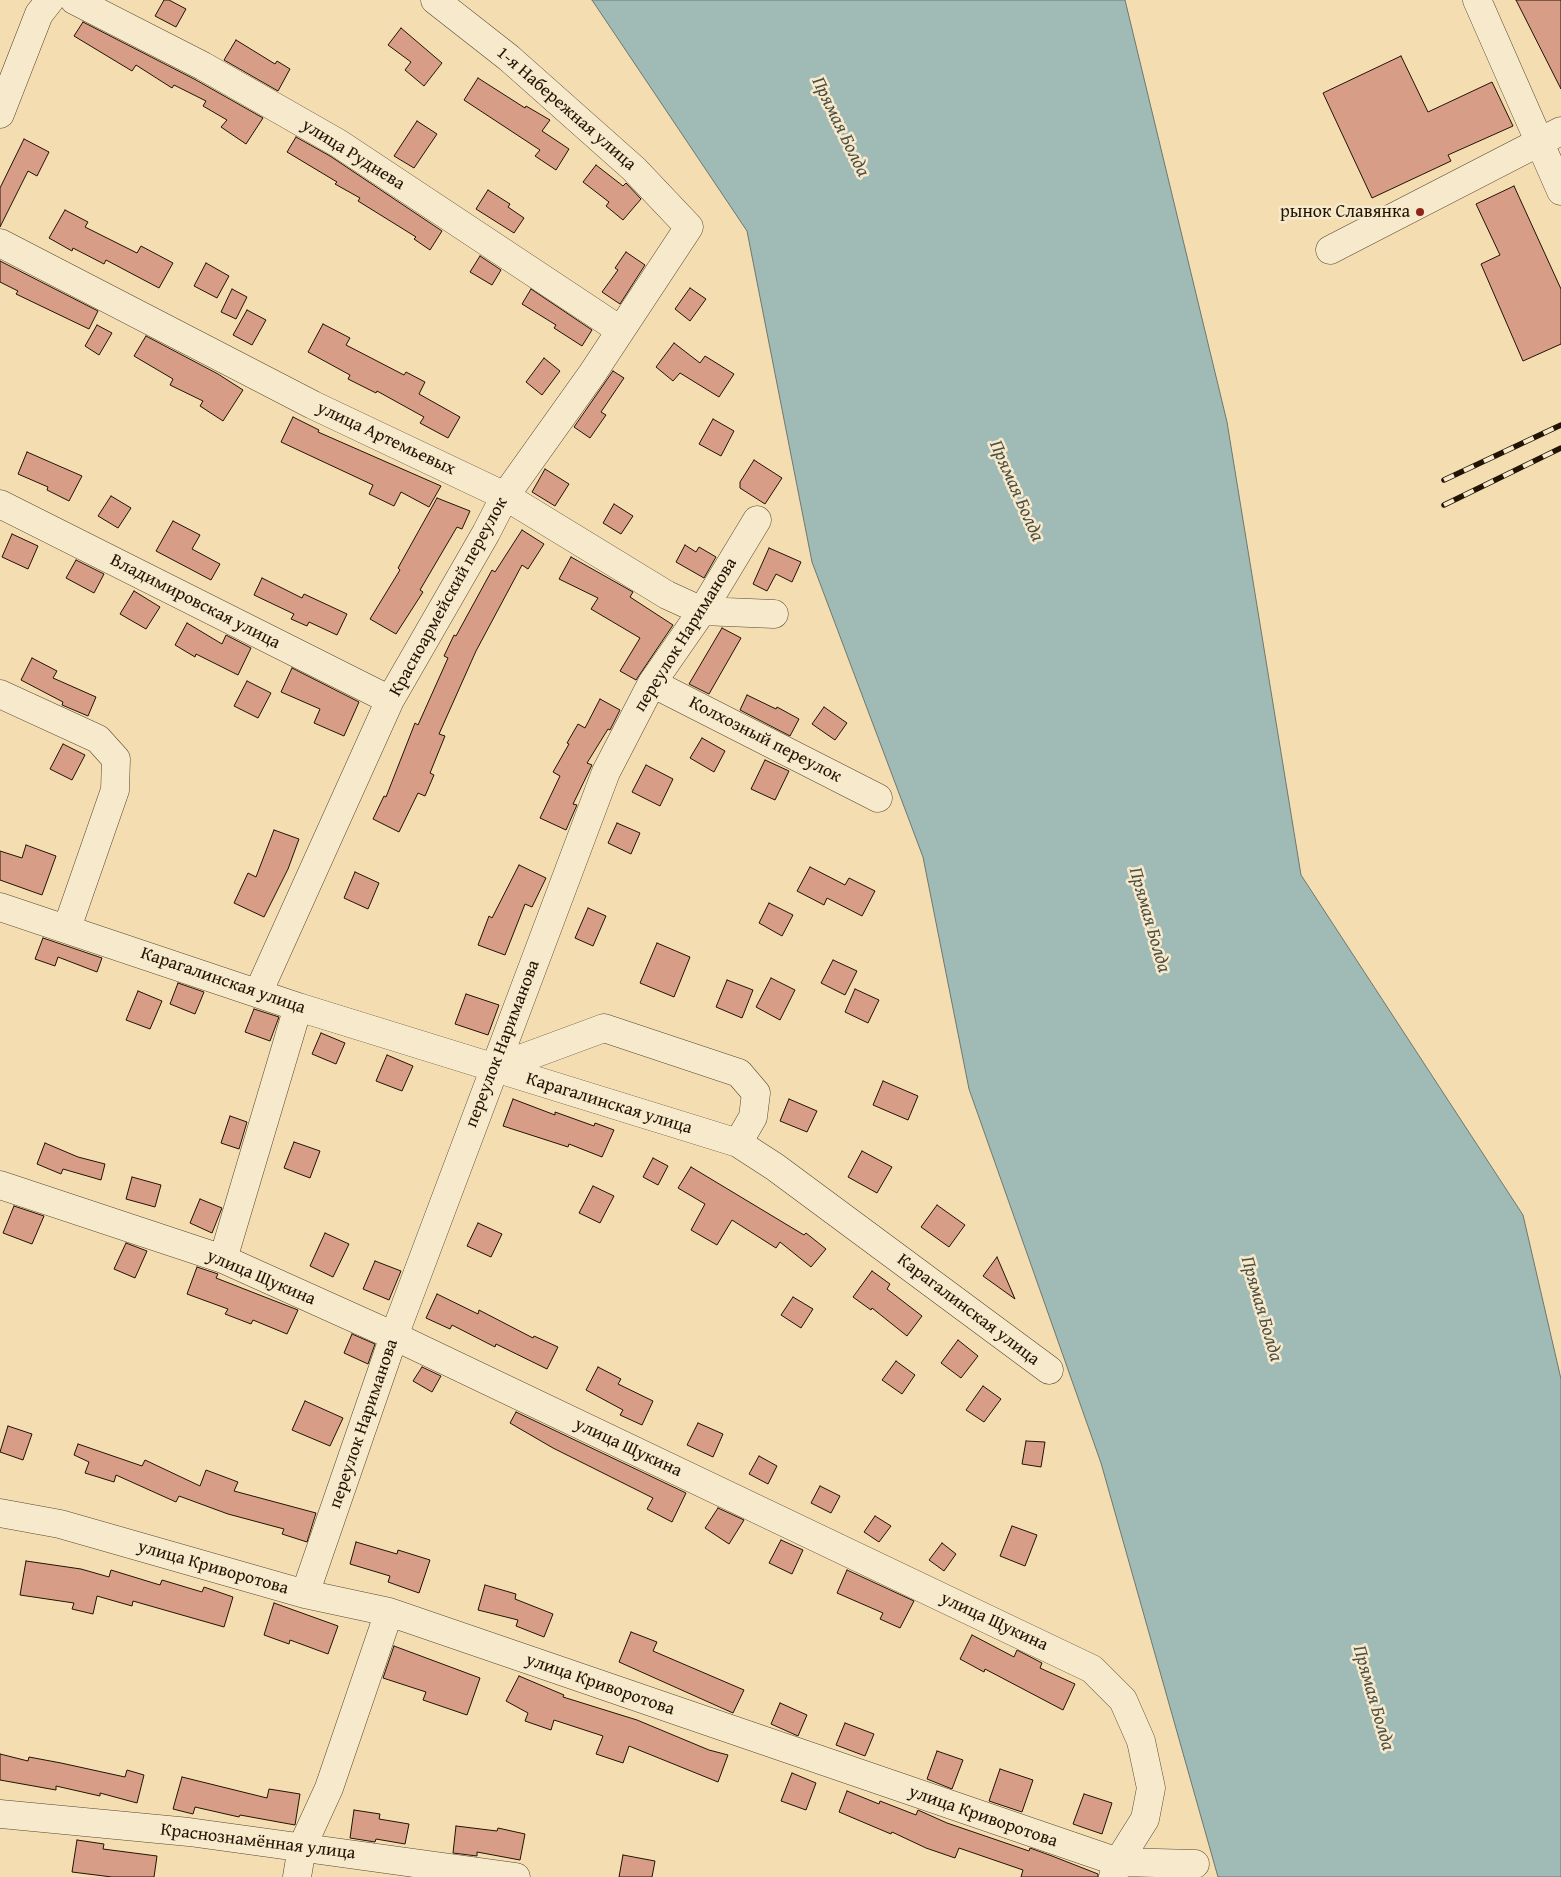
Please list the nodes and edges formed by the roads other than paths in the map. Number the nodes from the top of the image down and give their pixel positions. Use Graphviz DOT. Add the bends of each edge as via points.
graph roads {
  1 [pos="50,0"];
  2 [pos="74,0"];
  3 [pos="434,0"];
  4 [pos="1476,0"];
  5 [pos="0,114"];
  6 [pos="1550,136"];
  7 [pos="1561,191"];
  8 [pos="689,227"];
  9 [pos="0,243"];
  10 [pos="1330,250"];
  11 [pos="620,330"];
  12 [pos="505,496"];
  13 [pos="0,504"];
  14 [pos="758,520"];
  15 [pos="702,611"];
  16 [pos="774,614"];
  17 [pos="652,683"];
  18 [pos="0,694"];
  19 [pos="390,700"];
  20 [pos="878,798"];
  21 [pos="0,907"];
  22 [pos="67,928"];
  23 [pos="258,994"];
  24 [pos="298,1007"];
  25 [pos="493,1069"];
  26 [pos="738,1143"];
  27 [pos="0,1185"];
  28 [pos="223,1260"];
  29 [pos="394,1336"];
  30 [pos="1049,1370"];
  31 [pos="0,1513"];
  32 [pos="305,1594"];
  33 [pos="389,1612"];
  34 [pos="0,1814"];
  35 [pos="302,1847"];
  36 [pos="1195,1864"];
  37 [pos="1115,1870"];
  38 [pos="297,1877"];
  39 [pos="516,1877"];
  1 -- 5 [label="street" via="39,14"];
  2 -- 11 [label="street, улица Руднева" via="204,66 338,142"];
  3 -- 8 [label="street, 1-я Набережная улица" via="509,58 634,169"];
  4 -- 6 [label="street"];
  6 -- 7 [label="street"];
  6 -- 10 [label="street"];
  8 -- 11 [label="street, Красноармейский переулок"];
  9 -- 12 [label="street, улица Артемьевых" via="313,405"];
  11 -- 12 [label="street, Красноармейский переулок"];
  12 -- 15 [label="street, улица Артемьевых" via="667,595"];
  12 -- 19 [label="street, Красноармейский переулок"];
  13 -- 19 [label="street, Владимировская улица"];
  14 -- 15 [label="street, переулок Нариманова"];
  15 -- 16 [label="street, улица Артемьевых"];
  15 -- 17 [label="street, переулок Нариманова"];
  17 -- 20 [label="street, Колхозный переулок"];
  17 -- 25 [label="street, переулок Нариманова" via="606,772"];
  18 -- 22 [label="street" via="98,739 116,759 115,790"];
  19 -- 23 [label="street, Красноармейский переулок"];
  21 -- 22 [label="street, Карагалинская улица"];
  22 -- 23 [label="street, Карагалинская улица"];
  23 -- 24 [label="street, Карагалинская улица"];
  24 -- 25 [label="street, Карагалинская улица"];
  24 -- 28 [label="street"];
  25 -- 26 [label="street, Карагалинская улица"];
  25 -- 26 [label="street" via="604,1028 739,1073 756,1093 753,1117"];
  25 -- 29 [label="street, переулок Нариманова"];
  26 -- 30 [label="street, Карагалинская улица"];
  27 -- 28 [label="street, улица Щукина"];
  28 -- 29 [label="street, улица Щукина"];
  29 -- 32 [label="street, переулок Нариманова"];
  29 -- 37 [label="street, улица Щукина" via="1092,1669 1124,1700 1141,1741 1151,1788 1145,1819"];
  31 -- 32 [label="street, улица Криворотова" via="60,1524"];
  32 -- 33 [label="street, улица Криворотова"];
  33 -- 35 [label="street" via="329,1788"];
  33 -- 37 [label="street, улица Криворотова"];
  34 -- 35 [label="street, Краснознамённая улица" via="189,1832"];
  35 -- 38 [label="street"];
  35 -- 39 [label="street, Краснознамённая улица"];
  36 -- 37 [label="street, улица Криворотова"];
}
